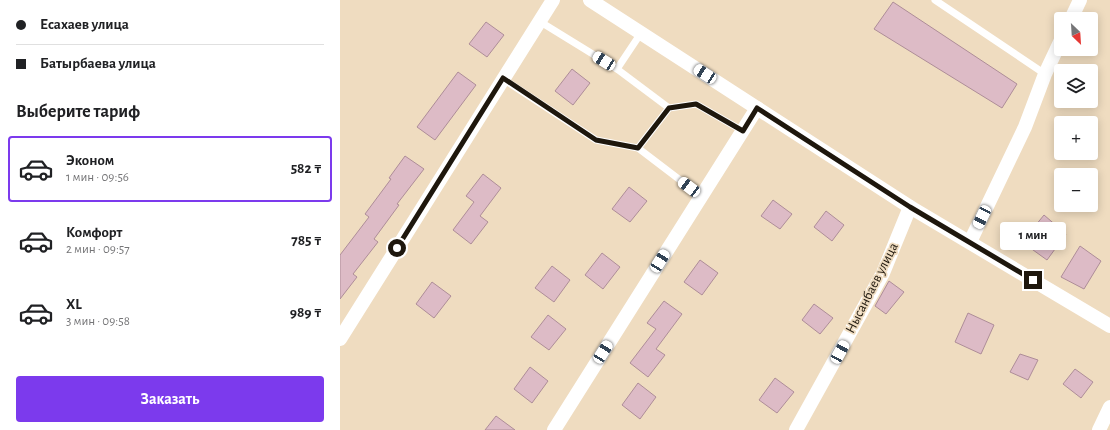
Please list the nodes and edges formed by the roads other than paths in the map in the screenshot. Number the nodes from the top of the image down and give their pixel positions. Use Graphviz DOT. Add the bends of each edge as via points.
graph roads {
  1 [pos="553,0"];
  2 [pos="590,0"];
  3 [pos="935,0"];
  4 [pos="1080,0"];
  5 [pos="1074,12"];
  6 [pos="539,21"];
  7 [pos="641,33"];
  8 [pos="1054,55"];
  9 [pos="617,69"];
  10 [pos="1045,74"];
  11 [pos="503,78"];
  12 [pos="669,108"];
  13 [pos="757,108"];
  14 [pos="743,131"];
  15 [pos="638,148"];
  16 [pos="702,196"];
  17 [pos="910,207"];
  18 [pos="970,242"];
  19 [pos="1110,326"];
  20 [pos="340,339"];
  21 [pos="1110,407"];
  22 [pos="554,430"];
  23 [pos="796,430"];
  24 [pos="1100,430"];
  1 -- 6 [label="street"];
  2 -- 7 [label="street"];
  3 -- 10 [label="lane"];
  4 -- 5 [label="street"];
  6 -- 9 [label="lane"];
  6 -- 11 [label="street"];
  7 -- 9 [label="lane"];
  7 -- 13 [label="street"];
  8 -- 10 [label="street"];
  9 -- 12 [label="lane"];
  10 -- 18 [label="street" via="1025,126"];
  11 -- 15 [label="lane" via="596,140"];
  11 -- 20 [label="street"];
  12 -- 14 [label="lane" via="696,104"];
  12 -- 15 [label="lane"];
  13 -- 14 [label="street"];
  13 -- 17 [label="street"];
  14 -- 16 [label="street"];
  15 -- 16 [label="lane"];
  16 -- 22 [label="street"];
  17 -- 18 [label="street"];
  17 -- 23 [label="street, Нысанбаев улица" via="883,273"];
  18 -- 19 [label="street"];
  21 -- 24 [label="street"];
}
